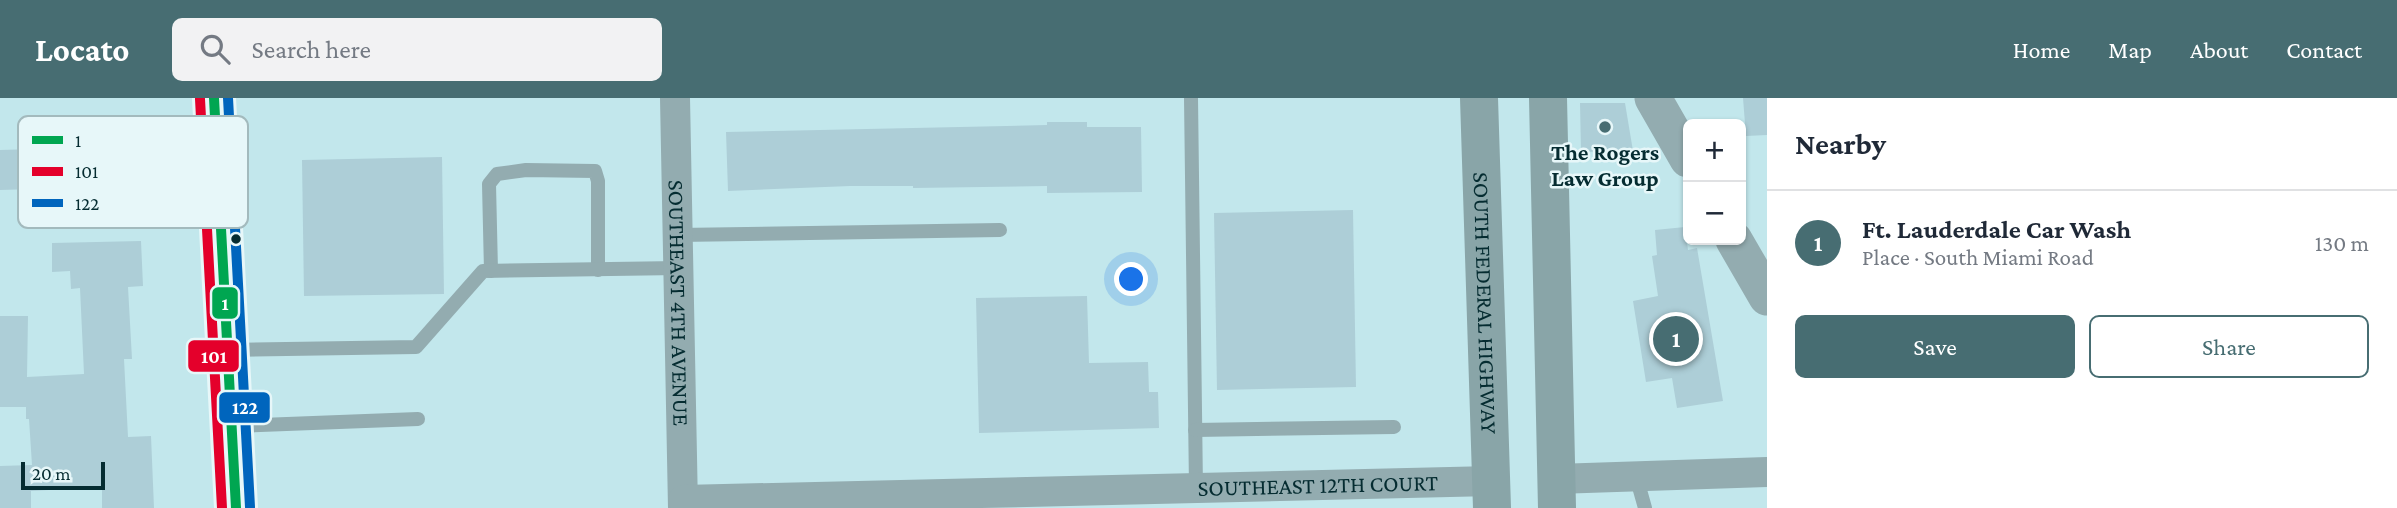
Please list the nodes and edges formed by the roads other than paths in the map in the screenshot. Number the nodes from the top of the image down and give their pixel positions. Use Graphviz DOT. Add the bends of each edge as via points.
graph roads {
  1 [pos="214,98"];
  2 [pos="675,98"];
  3 [pos="1191,98"];
  4 [pos="1479,98"];
  5 [pos="1548,98"];
  6 [pos="1653,98"];
  7 [pos="215,116"];
  8 [pos="1683,150"];
  9 [pos="221,228"];
  10 [pos="1000,230"];
  11 [pos="678,235"];
  12 [pos="1737,245"];
  13 [pos="679,268"];
  14 [pos="598,270"];
  15 [pos="491,271"];
  16 [pos="1767,297"];
  17 [pos="228,350"];
  18 [pos="418,419"];
  19 [pos="232,426"];
  20 [pos="1394,427"];
  21 [pos="1195,429"];
  22 [pos="1767,472"];
  23 [pos="1636,476"];
  24 [pos="1196,488"];
  25 [pos="1557,494"];
  26 [pos="1492,495"];
  27 [pos="683,504"];
  28 [pos="236,508"];
  29 [pos="1645,508"];
  1 -- 7 [label="main road"];
  2 -- 11 [label="street, SOUTHEAST 4TH AVENUE"];
  3 -- 21 [label="lane"];
  4 -- 26 [label="main road, SOUTH FEDERAL HIGHWAY"];
  5 -- 25 [label="main road"];
  6 -- 8 [label="street"];
  9 -- 17 [label="main road"];
  10 -- 11 [label="lane"];
  11 -- 13 [label="street, SOUTHEAST 4TH AVENUE"];
  12 -- 16 [label="street"];
  13 -- 14 [label="lane"];
  13 -- 27 [label="street, SOUTHEAST 4TH AVENUE"];
  14 -- 15 [label="lane"];
  14 -- 15 [label="lane" via="595,171 526,170 497,174 489,184"];
  15 -- 17 [label="lane" via="483,271 416,347"];
  17 -- 19 [label="main road"];
  18 -- 19 [label="lane"];
  19 -- 28 [label="main road"];
  20 -- 21 [label="lane"];
  21 -- 24 [label="lane"];
  22 -- 23 [label="street"];
  23 -- 25 [label="street"];
  23 -- 29 [label="lane"];
  24 -- 26 [label="street, SOUTHEAST 12TH COURT"];
  24 -- 27 [label="street, SOUTHEAST 12TH COURT"];
}
